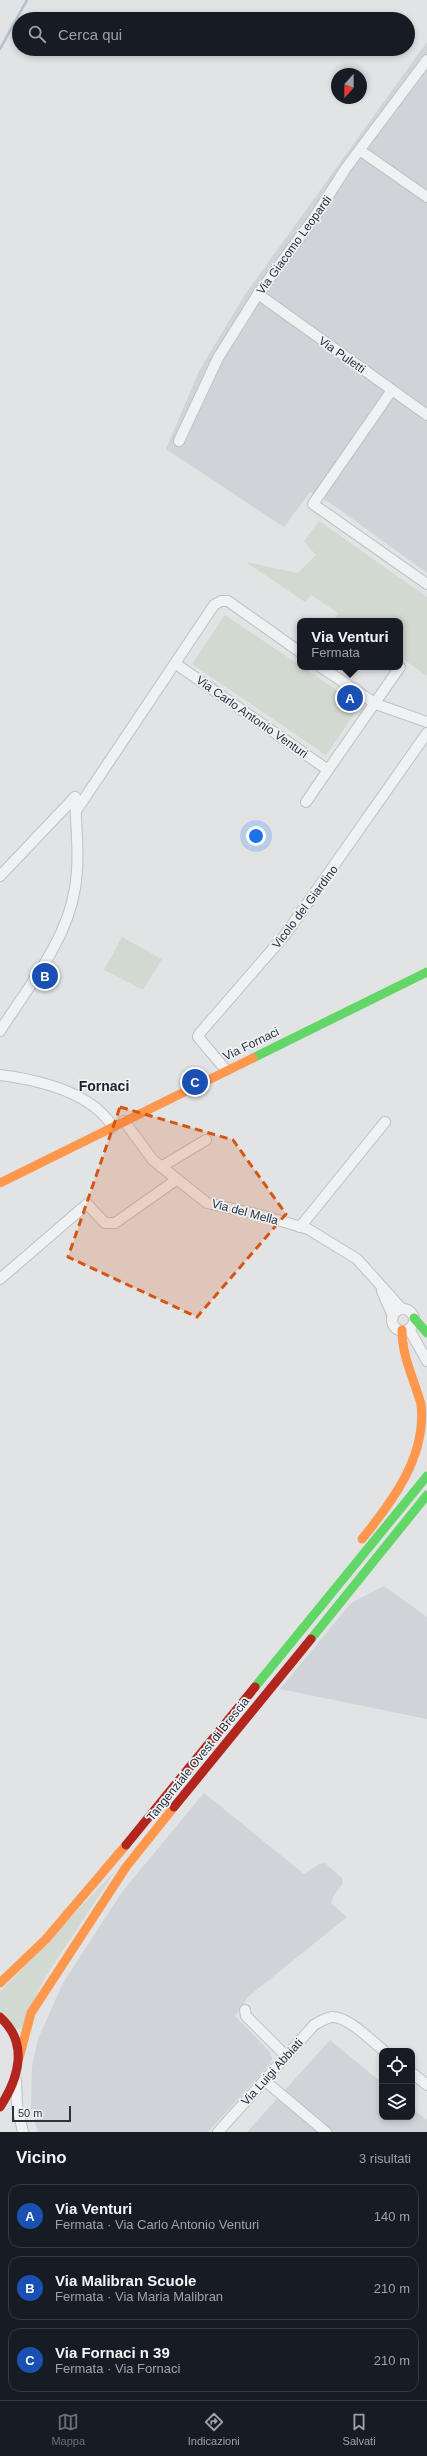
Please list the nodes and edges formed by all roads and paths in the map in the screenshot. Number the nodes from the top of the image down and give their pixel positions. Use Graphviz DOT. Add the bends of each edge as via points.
graph roads {
  1 [pos="427,60"];
  2 [pos="362,151"];
  3 [pos="427,197"];
  4 [pos="258,294"];
  5 [pos="392,390"];
  6 [pos="427,415"];
  7 [pos="179,441"];
  8 [pos="427,584"];
  9 [pos="297,650"];
  10 [pos="176,664"];
  11 [pos="325,670"];
  12 [pos="398,670"];
  13 [pos="376,704"];
  14 [pos="427,722"];
  15 [pos="427,733"];
  16 [pos="328,770"];
  17 [pos="306,802"];
  18 [pos="76,811"];
  19 [pos="0,876"];
  20 [pos="427,972"];
  21 [pos="0,1031"];
  22 [pos="226,1070"];
  23 [pos="0,1075"];
  24 [pos="124,1121"];
  25 [pos="385,1122"];
  26 [pos="113,1127"];
  27 [pos="206,1140"];
  28 [pos="161,1167"];
  29 [pos="176,1180"];
  30 [pos="0,1183"];
  31 [pos="300,1227"];
  32 [pos="0,1279"];
  33 [pos="379,1284"];
  34 [pos="402,1309"];
  35 [pos="393,1316"];
  36 [pos="414,1318"];
  37 [pos="405,1329"];
  38 [pos="427,1333"];
  39 [pos="427,1361"];
  40 [pos="427,1476"];
  41 [pos="427,1495"];
  42 [pos="427,1508"];
  43 [pos="354,1549"];
  44 [pos="342,1566"];
  45 [pos="336,1586"];
  46 [pos="341,1600"];
  47 [pos="0,1983"];
  48 [pos="245,2010"];
  49 [pos="0,2017"];
  50 [pos="380,2048"];
  51 [pos="286,2056"];
  52 [pos="19,2058"];
  53 [pos="415,2075"];
  54 [pos="16,2077"];
  55 [pos="264,2080"];
  56 [pos="427,2085"];
  57 [pos="0,2107"];
  58 [pos="24,2132"];
  59 [pos="218,2132"];
  60 [pos="326,2132"];
  1 -- 2 [label="street, Via Giacomo Leopardi"];
  2 -- 3 [label="street"];
  2 -- 4 [label="street, Via Giacomo Leopardi" via="346,168 314,218"];
  4 -- 5 [label="street, Via Puletti"];
  4 -- 7 [label="street, Via Giacomo Leopardi" via="218,358"];
  5 -- 6 [label="street, Via Puletti"];
  5 -- 8 [label="street" via="313,504"];
  9 -- 10 [label="street" via="228,601 221,601 214,606"];
  10 -- 16 [label="street, Via Carlo Antonio Venturi"];
  10 -- 18 [label="street"];
  11 -- 13 [label="street"];
  12 -- 13 [label="street"];
  13 -- 14 [label="street"];
  13 -- 16 [label="street"];
  15 -- 22 [label="street, Vicolo del Giardino" via="285,935 199,1034 198,1037"];
  16 -- 17 [label="street"];
  18 -- 19 [label="street" via="75,797"];
  18 -- 21 [label="street" via="76,881 69,914 58,941"];
  20 -- 22 [label="main road, Via Fornaci"];
  22 -- 24 [label="main road, Via Fornaci"];
  23 -- 26 [label="street" via="35,1082 72,1094 96,1106"];
  24 -- 26 [label="main road, Via Fornaci"];
  24 -- 28 [label="street, Via del Mella" via="146,1153"];
  25 -- 31 [label="street"];
  26 -- 30 [label="main road, Via Fornaci"];
  27 -- 28 [label="street"];
  28 -- 29 [label="street, Via del Mella"];
  29 -- 31 [label="street, Via del Mella" via="207,1203"];
  29 -- 32 [label="street" via="115,1223 105,1223 87,1204"];
  31 -- 33 [label="street, Via del Mella" via="357,1259"];
  33 -- 34 [label="street, Via del Mella"];
  33 -- 35 [label="street, Via del Mella"];
  34 -- 35 [label="street"];
  34 -- 36 [label="street, Via del Mella" via="411,1312"];
  35 -- 37 [label="street, Via del Mella" via="395,1327"];
  36 -- 37 [label="street"];
  36 -- 38 [label="main road"];
  37 -- 39 [label="street, Via del Mella"];
  37 -- 43 [label="main road" via="404,1354 424,1418 423,1441 415,1468 405,1485"];
  40 -- 45 [label="main road, Tangenziale Ovest di Brescia"];
  41 -- 46 [label="main road, Tangenziale Ovest di Brescia"];
  42 -- 46 [label="main road" via="366,1584"];
  44 -- 45 [label="main road"];
  45 -- 47 [label="main road, Tangenziale Ovest di Brescia" via="87,1893 46,1939"];
  46 -- 52 [label="main road, Tangenziale Ovest di Brescia" via="126,1866 31,2013"];
  48 -- 51 [label="street" via="246,2016"];
  49 -- 52 [label="main road, Tangenziale Ovest di Brescia" via="14,2034"];
  50 -- 51 [label="street, Via Luigi Abbiati" via="347,2021 330,2017 314,2025"];
  51 -- 55 [label="street, Via Luigi Abbiati"];
  52 -- 54 [label="main road, Tangenziale Ovest di Brescia"];
  53 -- 56 [label="street"];
  54 -- 57 [label="main road, Tangenziale Ovest di Brescia" via="9,2096"];
  54 -- 58 [label="street" via="17,2105"];
  55 -- 59 [label="street, Via Luigi Abbiati"];
  55 -- 60 [label="street"];
}
